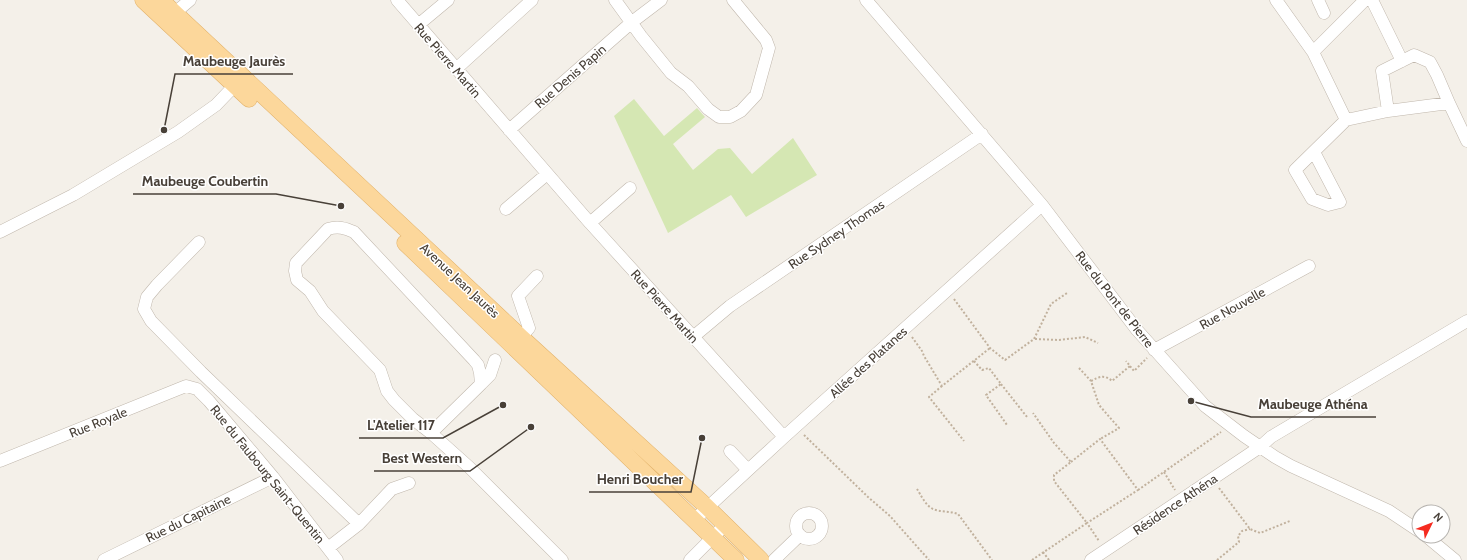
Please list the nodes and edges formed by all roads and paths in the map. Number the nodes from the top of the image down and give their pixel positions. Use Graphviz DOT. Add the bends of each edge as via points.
graph roads {
  1 [pos="143,0"];
  2 [pos="161,0"];
  3 [pos="190,0"];
  4 [pos="396,0"];
  5 [pos="448,0"];
  6 [pos="532,0"];
  7 [pos="615,0"];
  8 [pos="660,0"];
  9 [pos="733,0"];
  10 [pos="866,0"];
  11 [pos="1276,0"];
  12 [pos="1318,0"];
  13 [pos="1365,0"];
  14 [pos="1372,0"];
  15 [pos="1324,13"];
  16 [pos="170,17"];
  17 [pos="632,22"];
  18 [pos="418,25"];
  19 [pos="1313,52"];
  20 [pos="1402,61"];
  21 [pos="456,69"];
  22 [pos="238,82"];
  23 [pos="1449,103"];
  24 [pos="1388,111"];
  25 [pos="1346,120"];
  26 [pos="509,130"];
  27 [pos="982,134"];
  28 [pos="1467,141"];
  29 [pos="1314,152"];
  30 [pos="547,174"];
  31 [pos="630,188"];
  32 [pos="1042,205"];
  33 [pos="506,209"];
  34 [pos="590,223"];
  35 [pos="0,232"];
  36 [pos="199,242"];
  37 [pos="1309,266"];
  38 [pos="537,276"];
  39 [pos="947,290"];
  40 [pos="1067,293"];
  41 [pos="1467,321"];
  42 [pos="905,328"];
  43 [pos="521,337"];
  44 [pos="693,337"];
  45 [pos="1034,339"];
  46 [pos="1098,343"];
  47 [pos="990,348"];
  48 [pos="1154,350"];
  49 [pos="495,360"];
  50 [pos="974,360"];
  51 [pos="1126,361"];
  52 [pos="1130,366"];
  53 [pos="1079,368"];
  54 [pos="1090,381"];
  55 [pos="481,384"];
  56 [pos="1001,384"];
  57 [pos="942,386"];
  58 [pos="197,389"];
  59 [pos="1033,413"];
  60 [pos="1027,417"];
  61 [pos="1008,425"];
  62 [pos="1229,425"];
  63 [pos="795,426"];
  64 [pos="431,433"];
  65 [pos="784,437"];
  66 [pos="1100,439"];
  67 [pos="964,441"];
  68 [pos="1260,447"];
  69 [pos="730,451"];
  70 [pos="0,461"];
  71 [pos="1072,462"];
  72 [pos="748,470"];
  73 [pos="1164,472"];
  74 [pos="273,477"];
  75 [pos="1213,479"];
  76 [pos="409,483"];
  77 [pos="917,489"];
  78 [pos="1138,490"];
  79 [pos="1181,500"];
  80 [pos="707,507"];
  81 [pos="694,520"];
  82 [pos="1290,521"];
  83 [pos="1087,523"];
  84 [pos="359,524"];
  85 [pos="725,525"];
  86 [pos="1411,525"];
  87 [pos="1250,529"];
  88 [pos="800,535"];
  89 [pos="712,538"];
  90 [pos="1436,544"];
  91 [pos="328,548"];
  92 [pos="1105,551"];
  93 [pos="1043,552"];
  94 [pos="556,558"];
  95 [pos="104,560"];
  96 [pos="337,560"];
  97 [pos="690,560"];
  98 [pos="736,560"];
  99 [pos="761,560"];
  100 [pos="774,560"];
  101 [pos="929,560"];
  102 [pos="992,560"];
  103 [pos="1032,560"];
  104 [pos="1049,560"];
  105 [pos="1091,560"];
  106 [pos="1217,560"];
  107 [pos="1455,560"];
  1 -- 16 [label="main road, Avenue Jean Jaurès"];
  2 -- 16 [label="main road, Avenue Jean Jaurès"];
  3 -- 16 [label="street"];
  4 -- 18 [label="street, Rue Pierre Martin"];
  5 -- 18 [label="street"];
  6 -- 21 [label="street"];
  7 -- 17 [label="street"];
  8 -- 17 [label="street, Rue Denis Papin"];
  9 -- 17 [label="street" via="766,40 769,48 756,95 741,111 730,118 719,116 708,109 688,86 671,72"];
  10 -- 27 [label="street, Rue du Pont de Pierre"];
  11 -- 19 [label="street"];
  12 -- 15 [label="street"];
  13 -- 19 [label="street"];
  14 -- 20 [label="street"];
  16 -- 22 [label="main road, Avenue Jean Jaurès"];
  17 -- 26 [label="street, Rue Denis Papin"];
  18 -- 21 [label="street, Rue Pierre Martin"];
  19 -- 25 [label="street"];
  20 -- 23 [label="street" via="1414,55 1430,62"];
  20 -- 24 [label="street" via="1382,71"];
  21 -- 26 [label="street, Rue Pierre Martin"];
  22 -- 35 [label="street" via="216,105 178,132 73,195"];
  22 -- 43 [label="main road, Avenue Jean Jaurès" via="384,208"];
  22 -- 81 [label="main road, Avenue Jean Jaurès"];
  23 -- 24 [label="street"];
  23 -- 28 [label="street"];
  24 -- 25 [label="street"];
  25 -- 29 [label="street"];
  26 -- 30 [label="street, Rue Pierre Martin"];
  27 -- 32 [label="street, Rue du Pont de Pierre"];
  27 -- 44 [label="street, Rue Sydney Thomas" via="730,306"];
  30 -- 33 [label="street"];
  30 -- 34 [label="street, Rue Pierre Martin"];
  31 -- 34 [label="street"];
  32 -- 39 [label="street, Allée des Platanes"];
  32 -- 48 [label="street, Rue du Pont de Pierre" via="1136,330"];
  34 -- 44 [label="street, Rue Pierre Martin"];
  36 -- 84 [label="street" via="147,297 144,309 151,321 201,372"];
  37 -- 48 [label="street, Rue Nouvelle"];
  38 -- 43 [label="street" via="518,296 529,328"];
  39 -- 42 [label="street, Allée des Platanes"];
  39 -- 47 [label="path"];
  40 -- 45 [label="path" via="1051,304"];
  41 -- 68 [label="street, Résidence Athéna"];
  42 -- 57 [label="path"];
  42 -- 63 [label="street, Allée des Platanes"];
  43 -- 80 [label="main road, Avenue Jean Jaurès"];
  44 -- 65 [label="street, Rue Pierre Martin"];
  45 -- 46 [label="path" via="1085,337"];
  45 -- 47 [label="path" via="1005,360"];
  47 -- 50 [label="path"];
  48 -- 52 [label="path" via="1134,371"];
  48 -- 62 [label="street, Rue du Pont de Pierre" via="1205,406"];
  49 -- 55 [label="street" via="490,375"];
  50 -- 56 [label="path" via="982,370 989,368"];
  50 -- 57 [label="path"];
  51 -- 52 [label="path"];
  52 -- 54 [label="path" via="1112,381 1108,377 1100,376"];
  53 -- 54 [label="path"];
  54 -- 66 [label="path" via="1099,405 1119,428"];
  55 -- 64 [label="street"];
  55 -- 64 [label="street" via="478,365 474,360 354,232 345,228 328,229 296,263 297,280 310,291 323,311 380,370 387,391 394,400"];
  56 -- 60 [label="path"];
  56 -- 61 [label="path" via="986,395"];
  57 -- 67 [label="path" via="930,397"];
  58 -- 70 [label="street, Rue Royale" via="186,386"];
  58 -- 74 [label="street, Rue du Faubourg Saint-Quentin"];
  59 -- 71 [label="path" via="1054,443"];
  62 -- 68 [label="street, Rue du Pont de Pierre"];
  62 -- 73 [label="path"];
  63 -- 65 [label="street, Allée des Platanes"];
  63 -- 101 [label="path" via="890,516"];
  64 -- 94 [label="street" via="469,467"];
  65 -- 72 [label="street, Allée des Platanes"];
  66 -- 71 [label="path"];
  66 -- 78 [label="path"];
  68 -- 75 [label="street, Résidence Athéna"];
  68 -- 86 [label="street, Rue du Pont de Pierre" via="1291,466 1389,512"];
  69 -- 72 [label="street"];
  71 -- 83 [label="path" via="1054,475 1054,481"];
  72 -- 80 [label="street, Allée des Platanes"];
  73 -- 78 [label="path"];
  73 -- 79 [label="path"];
  74 -- 91 [label="street, Rue du Faubourg Saint-Quentin"];
  74 -- 95 [label="street, Rue du Capitaine"];
  75 -- 79 [label="street, Résidence Athéna"];
  75 -- 87 [label="path"];
  76 -- 84 [label="street" via="392,490"];
  77 -- 102 [label="path" via="933,509 958,514"];
  78 -- 83 [label="path"];
  79 -- 92 [label="street, Résidence Athéna"];
  80 -- 81 [label="street, Allée des Platanes"];
  80 -- 85 [label="main road, Avenue Jean Jaurès"];
  81 -- 89 [label="main road, Avenue Jean Jaurès"];
  82 -- 87 [label="path" via="1260,533"];
  83 -- 92 [label="path"];
  83 -- 93 [label="path"];
  84 -- 91 [label="street"];
  85 -- 89 [label="street"];
  85 -- 99 [label="main road, Avenue Jean Jaurès"];
  87 -- 106 [label="path" via="1242,531 1238,536 1239,542"];
  88 -- 100 [label="street"];
  89 -- 97 [label="street"];
  89 -- 98 [label="main road, Avenue Jean Jaurès"];
  90 -- 107 [label="street"];
  91 -- 96 [label="street, Rue du Faubourg Saint-Quentin"];
  92 -- 105 [label="street, Résidence Athéna"];
  93 -- 103 [label="path"];
  93 -- 104 [label="path"];
}
